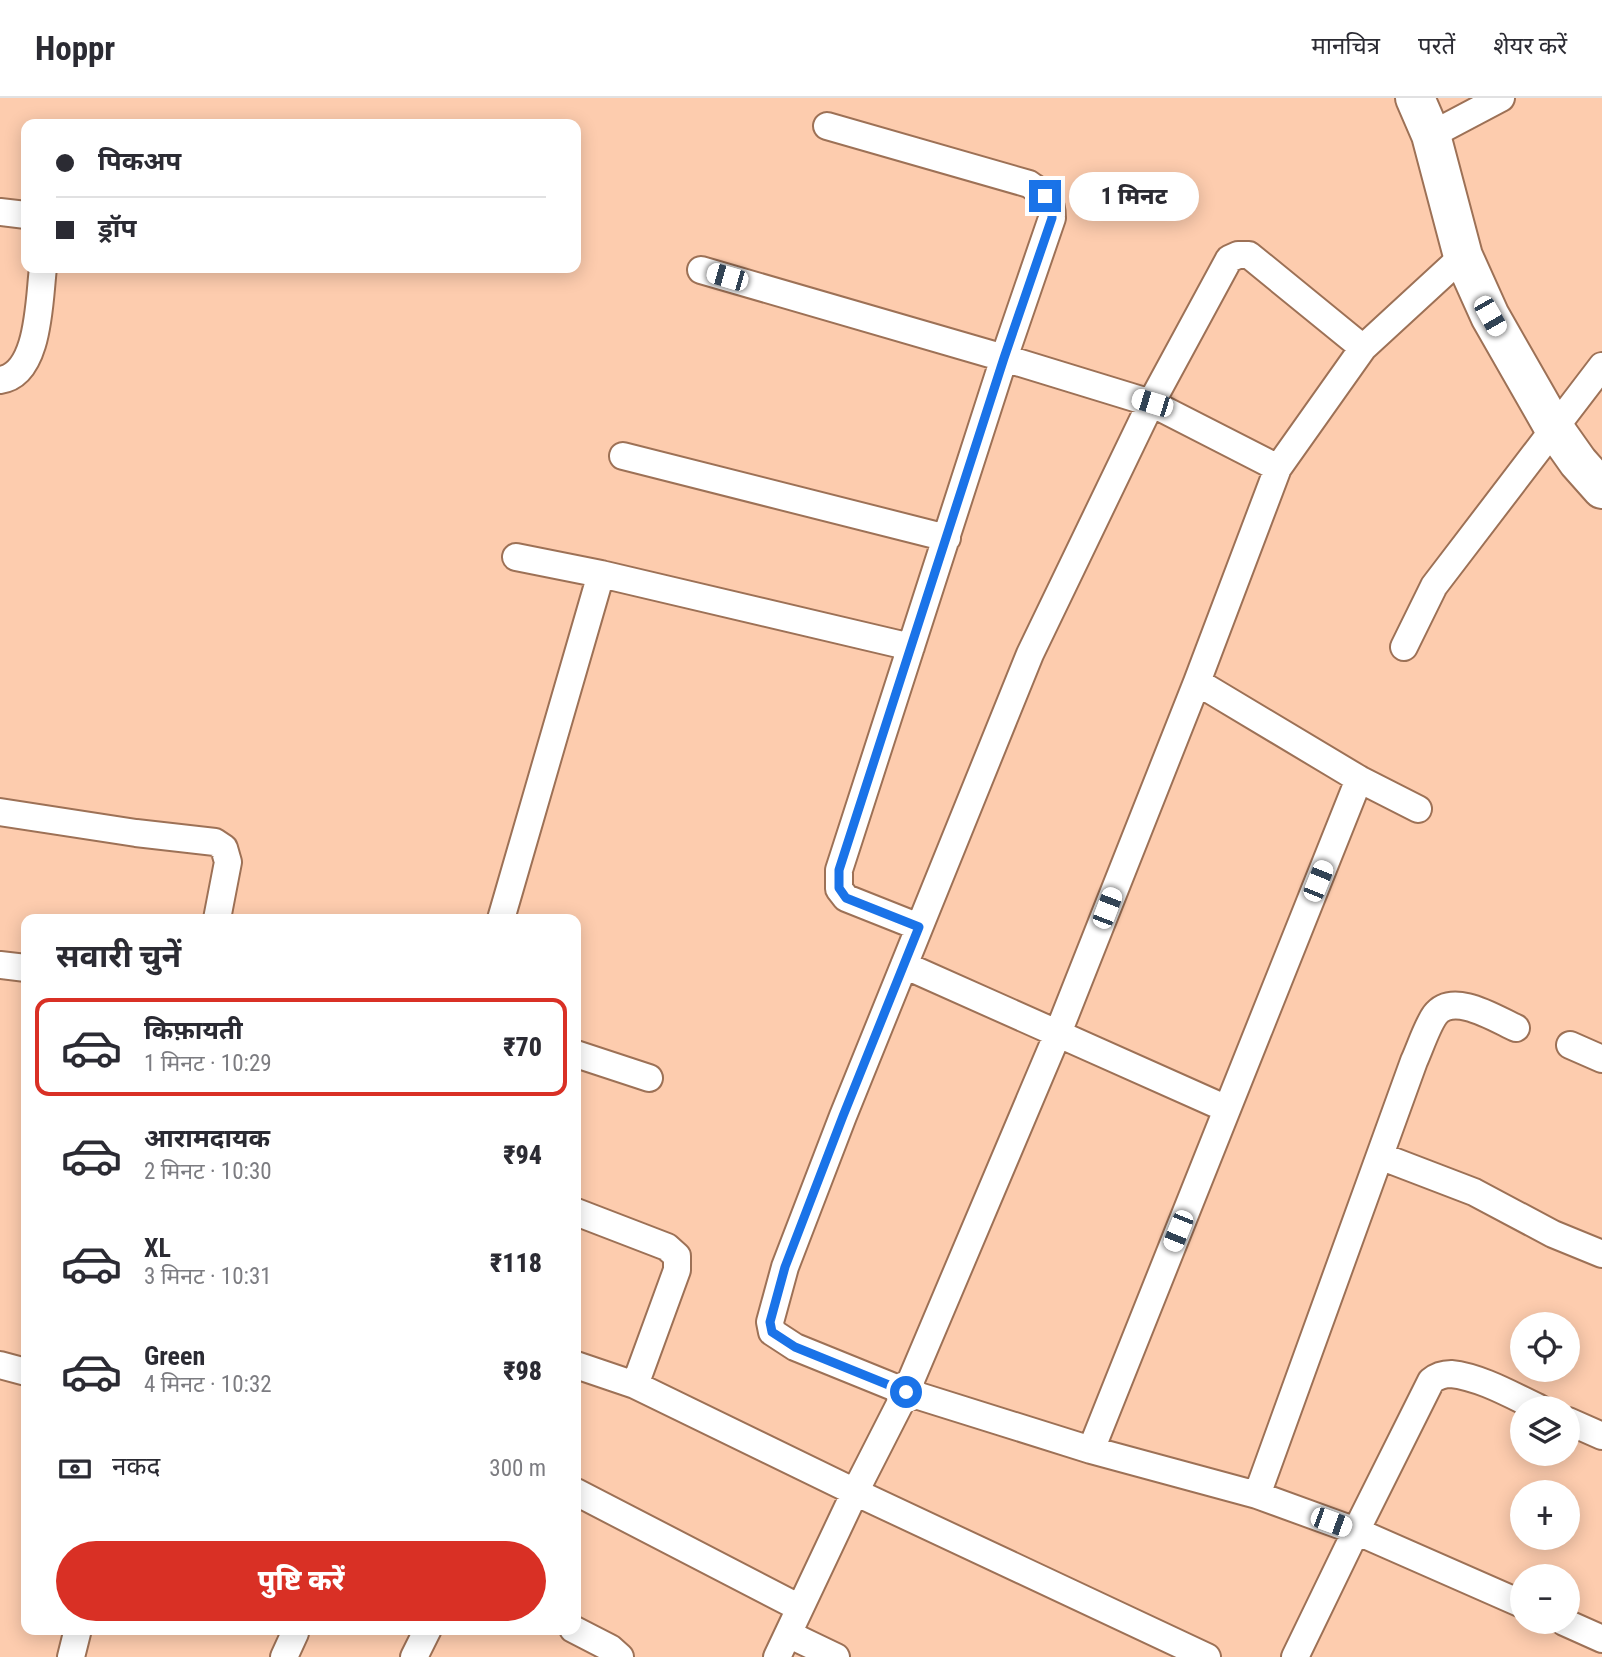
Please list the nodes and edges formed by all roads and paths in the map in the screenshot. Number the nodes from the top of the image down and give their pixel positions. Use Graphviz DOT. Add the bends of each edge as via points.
graph roads {
  1 [pos="1415,98"];
  2 [pos="1501,98"];
  3 [pos="827,126"];
  4 [pos="1431,135"];
  5 [pos="0,212"];
  6 [pos="21,214"];
  7 [pos="1463,256"];
  8 [pos="701,270"];
  9 [pos="42,273"];
  10 [pos="1363,348"];
  11 [pos="1004,358"];
  12 [pos="1602,366"];
  13 [pos="0,380"];
  14 [pos="1152,403"];
  15 [pos="1553,428"];
  16 [pos="623,456"];
  17 [pos="1278,468"];
  18 [pos="1602,489"];
  19 [pos="947,538"];
  20 [pos="516,557"];
  21 [pos="601,574"];
  22 [pos="911,647"];
  23 [pos="1404,647"];
  24 [pos="1197,682"];
  25 [pos="1359,779"];
  26 [pos="1418,809"];
  27 [pos="0,812"];
  28 [pos="218,914"];
  29 [pos="502,914"];
  30 [pos="919,927"];
  31 [pos="0,965"];
  32 [pos="904,965"];
  33 [pos="21,967"];
  34 [pos="1516,1028"];
  35 [pos="1058,1033"];
  36 [pos="1570,1045"];
  37 [pos="581,1056"];
  38 [pos="1602,1059"];
  39 [pos="649,1079"];
  40 [pos="1227,1109"];
  41 [pos="1380,1156"];
  42 [pos="581,1214"];
  43 [pos="1602,1254"];
  44 [pos="0,1365"];
  45 [pos="581,1367"];
  46 [pos="21,1371"];
  47 [pos="635,1385"];
  48 [pos="906,1392"];
  49 [pos="1513,1396"];
  50 [pos="1580,1426"];
  51 [pos="1602,1436"];
  52 [pos="1091,1450"];
  53 [pos="855,1492"];
  54 [pos="581,1495"];
  55 [pos="1257,1495"];
  56 [pos="1356,1531"];
  57 [pos="1510,1599"];
  58 [pos="800,1608"];
  59 [pos="1580,1629"];
  60 [pos="581,1633"];
  61 [pos="76,1635"];
  62 [pos="294,1635"];
  63 [pos="426,1635"];
  64 [pos="1602,1639"];
  65 [pos="783,1645"];
  66 [pos="71,1657"];
  67 [pos="284,1657"];
  68 [pos="414,1657"];
  69 [pos="620,1657"];
  70 [pos="836,1657"];
  71 [pos="1207,1657"];
  72 [pos="1295,1657"];
  1 -- 4 [label="street"];
  2 -- 4 [label="street"];
  3 -- 11 [label="street" via="1028,184 1045,196 1052,206 1052,218"];
  4 -- 7 [label="street"];
  5 -- 6 [label="street"];
  7 -- 10 [label="street"];
  7 -- 15 [label="street" via="1490,316"];
  8 -- 11 [label="street"];
  9 -- 13 [label="street" via="34,341 22,367"];
  10 -- 14 [label="street" via="1249,255 1238,255 1229,259"];
  10 -- 17 [label="street"];
  11 -- 14 [label="street"];
  11 -- 19 [label="street"];
  12 -- 15 [label="street"];
  14 -- 17 [label="street"];
  14 -- 30 [label="street" via="1030,654"];
  15 -- 18 [label="street"];
  15 -- 23 [label="street" via="1434,586"];
  16 -- 19 [label="street"];
  17 -- 24 [label="street"];
  19 -- 22 [label="street"];
  20 -- 21 [label="street"];
  21 -- 22 [label="street"];
  21 -- 29 [label="street"];
  22 -- 30 [label="street" via="839,870 839,888 846,898"];
  24 -- 25 [label="street"];
  24 -- 35 [label="street"];
  25 -- 26 [label="street"];
  25 -- 40 [label="street"];
  27 -- 28 [label="street" via="215,842 224,848 228,862"];
  30 -- 32 [label="street"];
  31 -- 33 [label="street"];
  32 -- 35 [label="street"];
  32 -- 48 [label="street" via="785,1267 770,1322 772,1332 795,1347"];
  34 -- 41 [label="street" via="1463,1006 1443,1008 1414,1061"];
  35 -- 40 [label="street"];
  35 -- 48 [label="street"];
  36 -- 38 [label="street"];
  37 -- 39 [label="street"];
  40 -- 52 [label="street"];
  41 -- 43 [label="street" via="1474,1192"];
  41 -- 55 [label="street"];
  42 -- 47 [label="street" via="667,1247 677,1256 677,1270"];
  44 -- 46 [label="street"];
  45 -- 47 [label="street"];
  47 -- 53 [label="street"];
  48 -- 52 [label="street"];
  48 -- 53 [label="street"];
  49 -- 56 [label="street" via="1470,1378 1436,1377"];
  50 -- 51 [label="street"];
  52 -- 55 [label="street"];
  53 -- 58 [label="street"];
  53 -- 71 [label="street"];
  54 -- 58 [label="street"];
  55 -- 56 [label="street"];
  56 -- 57 [label="street"];
  56 -- 72 [label="street"];
  58 -- 65 [label="street"];
  59 -- 64 [label="street"];
  60 -- 69 [label="street"];
  61 -- 66 [label="street"];
  62 -- 67 [label="street"];
  63 -- 68 [label="street"];
  65 -- 70 [label="street"];
}
